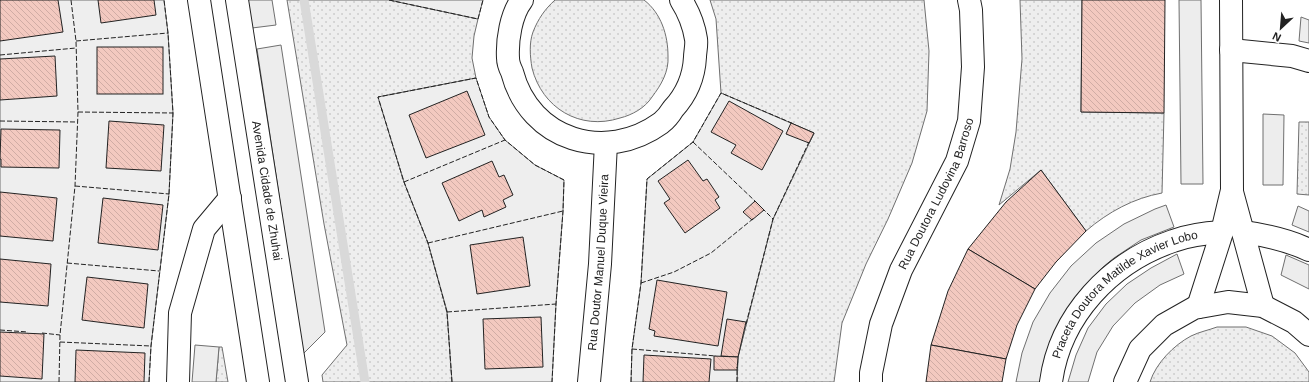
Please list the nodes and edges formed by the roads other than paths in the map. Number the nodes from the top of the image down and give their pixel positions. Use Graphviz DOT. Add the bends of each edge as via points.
graph roads {
  1 [pos="199,0"];
  2 [pos="237,0"];
  3 [pos="522,0"];
  4 [pos="681,0"];
  5 [pos="969,0"];
  6 [pos="1231,0"];
  7 [pos="1231,50"];
  8 [pos="1309,61"];
  9 [pos="606,143"];
  10 [pos="230,198"];
  11 [pos="1232,232"];
  12 [pos="1309,250"];
  13 [pos="1263,306"];
  14 [pos="1198,307"];
  15 [pos="1309,335"];
  16 [pos="178,382"];
  17 [pos="258,382"];
  18 [pos="297,382"];
  19 [pos="589,382"];
  20 [pos="871,382"];
  21 [pos="1051,382"];
  22 [pos="1125,382"];
  1 -- 10 [label="street"];
  2 -- 18 [label="street, Avenida Cidade de Zhuhai"];
  3 -- 9 [label="street" via="509,31 508,59 515,86 530,111 552,129 578,140"];
  4 -- 9 [label="street" via="688,10 696,40 694,70 683,99 662,122 643,134"];
  5 -- 20 [label="street, Rua Doutora Ludovina Barroso" via="973,67 969,120 957,160 901,270 888,304 881,324"];
  6 -- 7 [label="street"];
  7 -- 8 [label="street" via="1292,56"];
  7 -- 11 [label="street"];
  9 -- 19 [label="street, Rua Doutor Manuel Duque Vieira" via="600,264"];
  10 -- 16 [label="street" via="204,229 180,313"];
  10 -- 17 [label="street"];
  11 -- 12 [label="street, Praceta Doutora Matilde Xavier Lobo" via="1260,234"];
  11 -- 13 [label="street"];
  11 -- 14 [label="street"];
  11 -- 21 [label="street, Praceta Doutora Matilde Xavier Lobo" via="1198,234 1174,240 1141,254 1102,283 1070,325 1052,372"];
  13 -- 14 [label="street" via="1228,302"];
  13 -- 15 [label="street" via="1294,322"];
  14 -- 22 [label="street" via="1164,325 1140,349"];
}
